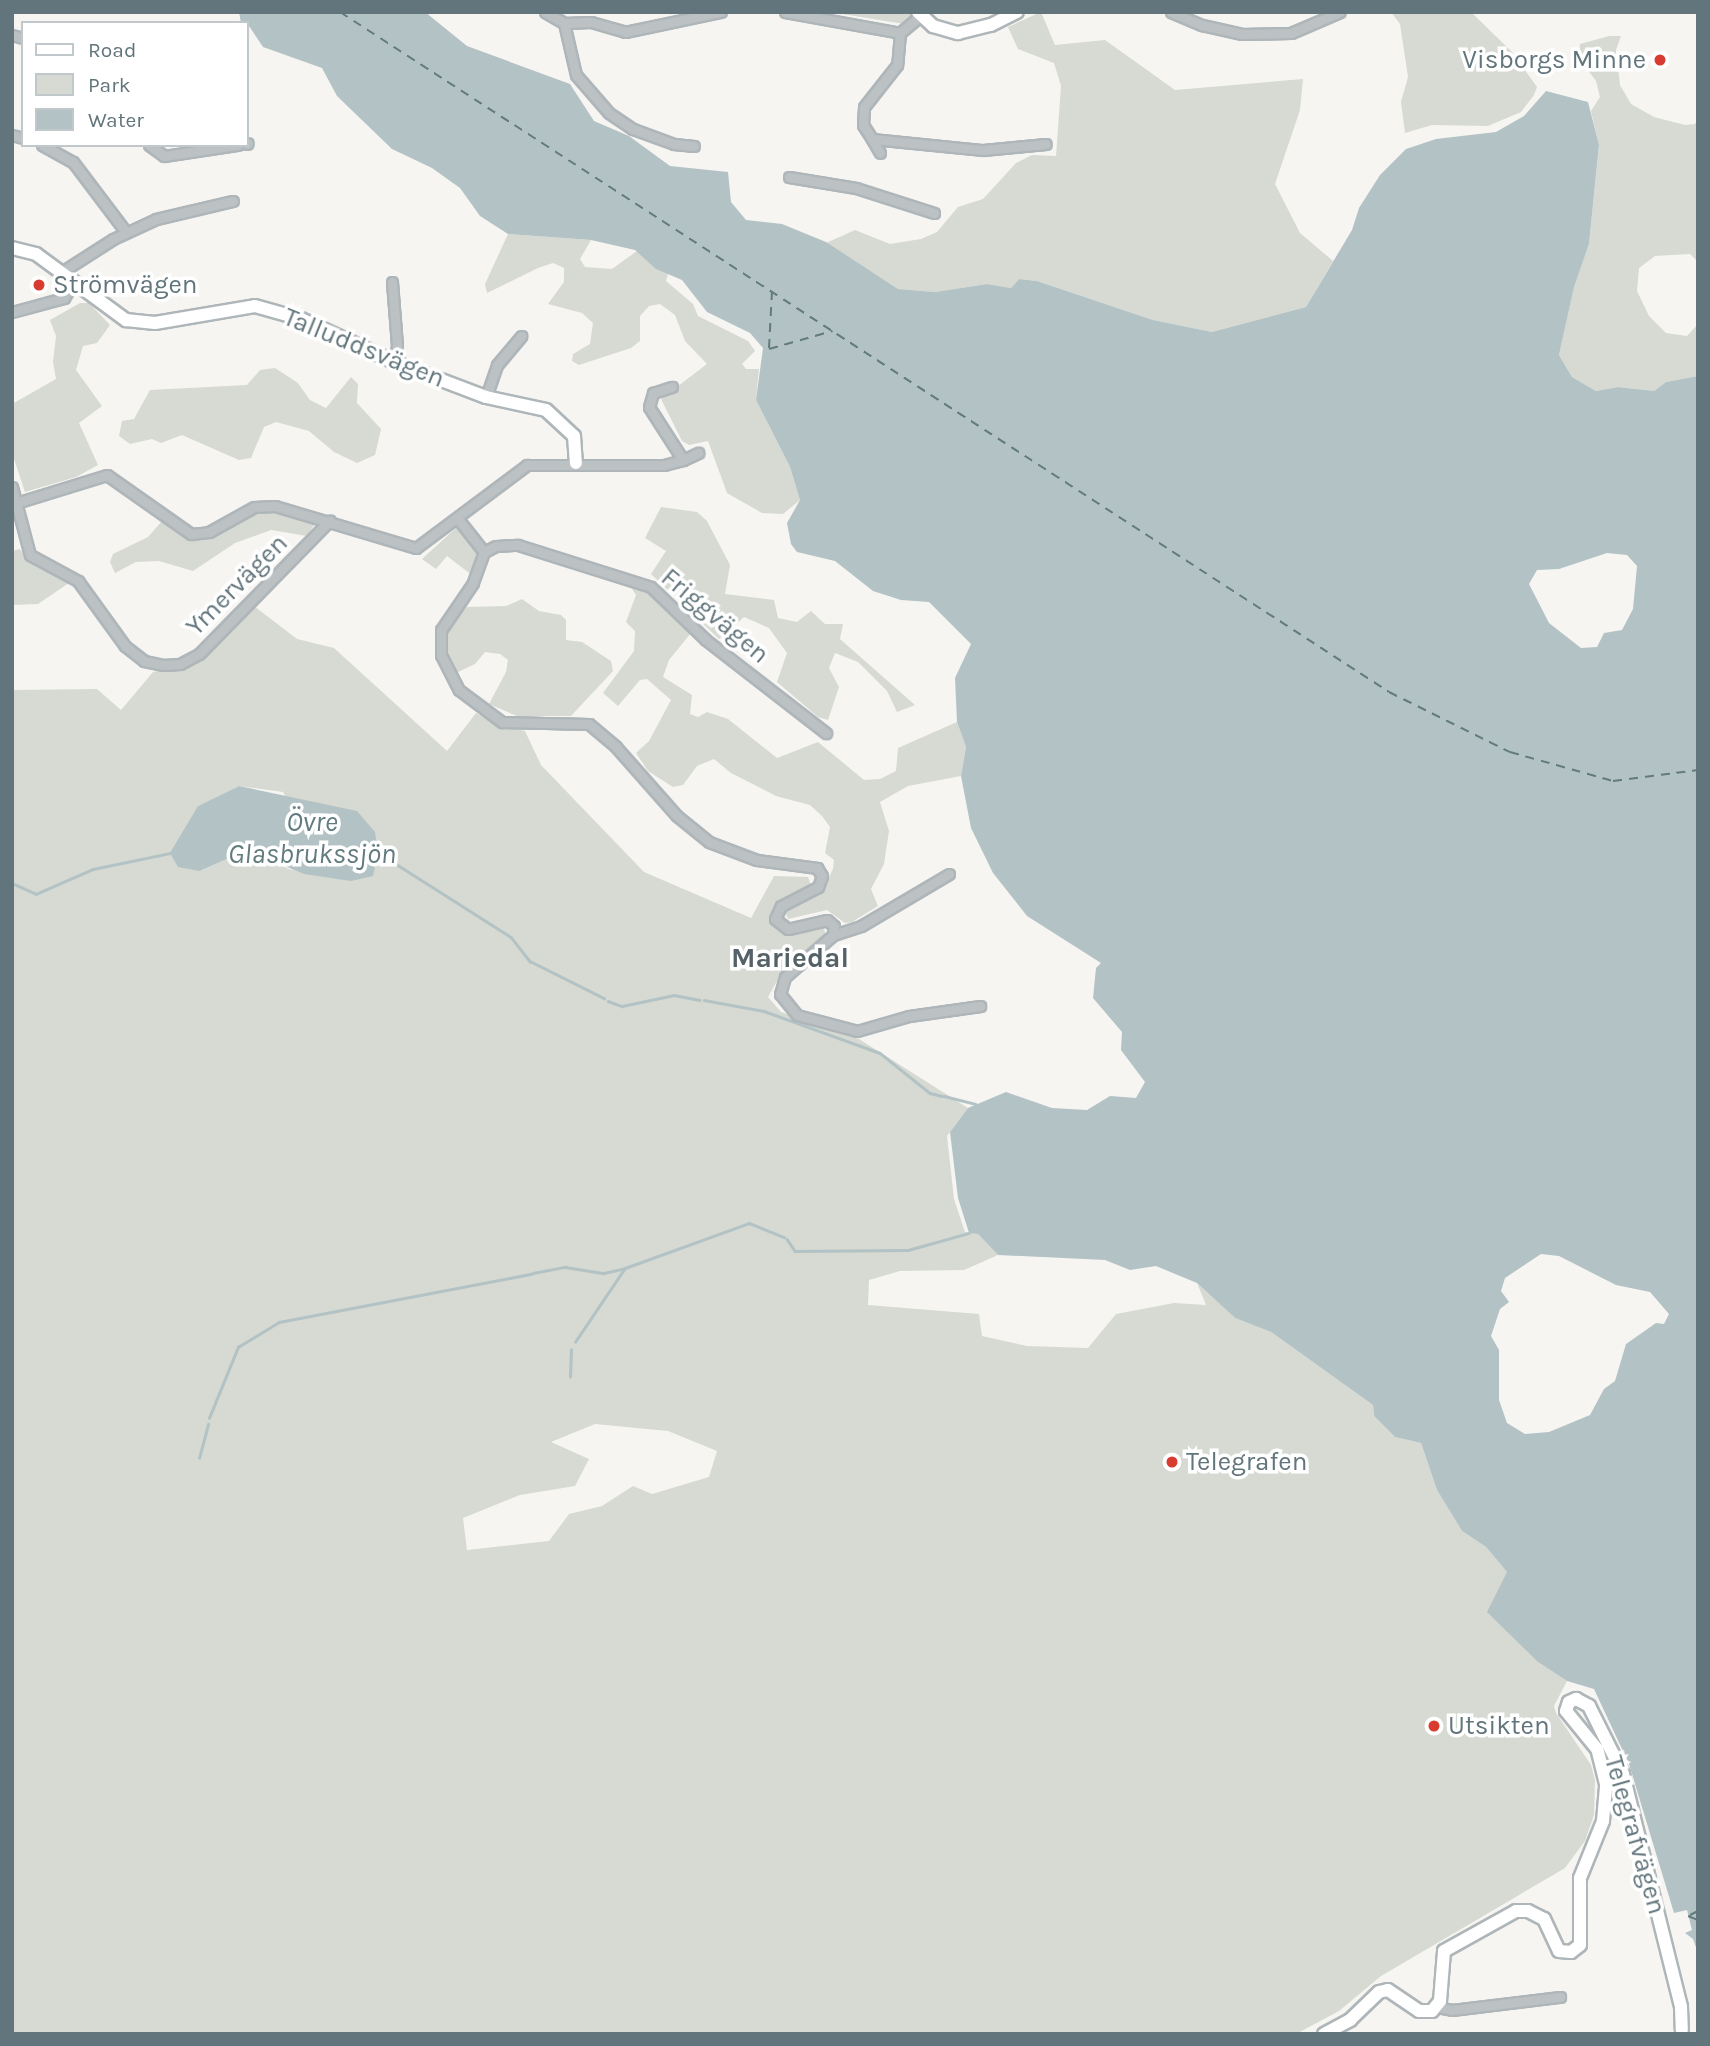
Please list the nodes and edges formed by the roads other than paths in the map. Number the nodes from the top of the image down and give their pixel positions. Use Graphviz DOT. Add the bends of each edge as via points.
graph roads {
  1 [pos="545,12"];
  2 [pos="721,12"];
  3 [pos="785,12"];
  4 [pos="1017,12"];
  5 [pos="1171,12"];
  6 [pos="1340,12"];
  7 [pos="919,14"];
  8 [pos="565,23"];
  9 [pos="900,33"];
  10 [pos="872,139"];
  11 [pos="1046,144"];
  12 [pos="694,146"];
  13 [pos="46,147"];
  14 [pos="153,147"];
  15 [pos="223,147"];
  16 [pos="880,153"];
  17 [pos="789,177"];
  18 [pos="233,201"];
  19 [pos="934,213"];
  20 [pos="126,232"];
  21 [pos="12,248"];
  22 [pos="60,273"];
  23 [pos="392,282"];
  24 [pos="72,284"];
  25 [pos="12,312"];
  26 [pos="521,336"];
  27 [pos="394,362"];
  28 [pos="672,387"];
  29 [pos="486,397"];
  30 [pos="698,453"];
  31 [pos="683,460"];
  32 [pos="576,463"];
  33 [pos="12,487"];
  34 [pos="16,503"];
  35 [pos="458,519"];
  36 [pos="330,520"];
  37 [pos="484,552"];
  38 [pos="826,733"];
  39 [pos="949,874"];
  40 [pos="833,935"];
  41 [pos="979,1006"];
  42 [pos="1560,1997"];
  43 [pos="1437,2007"];
  44 [pos="1682,2030"];
  45 [pos="1324,2034"];
  1 -- 8 [label="street"];
  2 -- 8 [label="street" via="625,32 590,23"];
  3 -- 9 [label="street"];
  4 -- 7 [label="street" via="991,25 958,33 940,30"];
  5 -- 6 [label="street" via="1242,34 1291,33"];
  7 -- 9 [label="street"];
  8 -- 12 [label="street" via="576,75 609,113 621,124 674,144"];
  9 -- 10 [label="street" via="897,65 864,107 863,125"];
  10 -- 11 [label="street" via="983,150"];
  10 -- 16 [label="street"];
  13 -- 20 [label="street" via="73,162"];
  14 -- 15 [label="street" via="168,155"];
  17 -- 19 [label="street" via="856,188"];
  18 -- 20 [label="street" via="166,215"];
  20 -- 22 [label="street"];
  21 -- 22 [label="street, Talluddsvägen" via="36,254"];
  22 -- 24 [label="street, Talluddsvägen"];
  23 -- 27 [label="street"];
  24 -- 25 [label="street" via="64,298"];
  24 -- 27 [label="street, Talluddsvägen" via="113,314 132,321 155,323 255,306 301,319"];
  26 -- 29 [label="street" via="496,365"];
  27 -- 29 [label="street, Talluddsvägen"];
  28 -- 31 [label="street" via="653,393 649,407"];
  29 -- 32 [label="street, Talluddsvägen" via="559,417 576,441"];
  30 -- 31 [label="street"];
  31 -- 32 [label="street" via="664,465"];
  32 -- 35 [label="street" via="520,468"];
  33 -- 34 [label="street, Ymervägen"];
  34 -- 36 [label="street" via="107,475 191,534 208,532 264,506"];
  34 -- 36 [label="street, Ymervägen" via="30,555 78,581 125,646 144,661 163,665 180,664 199,654"];
  35 -- 36 [label="street" via="416,548"];
  35 -- 37 [label="street"];
  37 -- 38 [label="street, Friggvägen" via="518,545 651,587 706,640"];
  37 -- 40 [label="street" via="473,583 441,630 445,668 466,697 508,723 589,724 671,810 709,842 748,858 819,869 818,887 781,906 775,919 786,929 827,920 834,926"];
  39 -- 40 [label="street" via="861,926"];
  40 -- 41 [label="street" via="781,984 783,1000 797,1015 857,1031 909,1016"];
  42 -- 43 [label="street" via="1452,2010"];
  43 -- 44 [label="street, Telegrafvägen" via="1444,1951 1516,1911 1541,1917 1559,1951 1576,1950 1582,1941 1580,1878 1603,1821 1606,1784 1597,1749 1566,1711 1576,1699 1589,1706 1623,1774 1681,2007"];
  43 -- 45 [label="street" via="1419,2011 1395,1992 1379,1992 1350,2020"];
}
